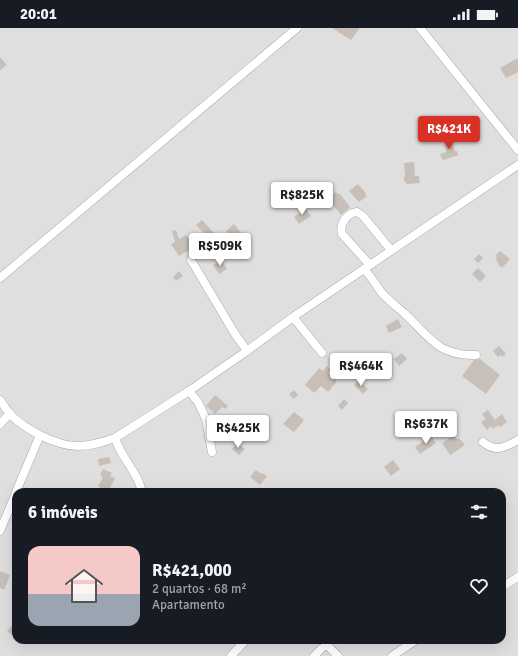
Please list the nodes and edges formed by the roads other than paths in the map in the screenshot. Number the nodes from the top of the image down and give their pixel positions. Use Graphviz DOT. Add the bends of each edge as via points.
graph roads {
  1 [pos="298,28"];
  2 [pos="420,28"];
  3 [pos="518,150"];
  4 [pos="518,165"];
  5 [pos="391,250"];
  6 [pos="191,260"];
  7 [pos="367,267"];
  8 [pos="0,278"];
  9 [pos="293,317"];
  10 [pos="247,351"];
  11 [pos="322,353"];
  12 [pos="476,355"];
  13 [pos="189,391"];
  14 [pos="0,400"];
  15 [pos="10,413"];
  16 [pos="0,424"];
  17 [pos="40,435"];
  18 [pos="115,438"];
  19 [pos="518,440"];
  20 [pos="483,442"];
  21 [pos="212,452"];
  22 [pos="18,488"];
  23 [pos="141,488"];
  24 [pos="12,502"];
  25 [pos="0,531"];
  26 [pos="518,577"];
  27 [pos="506,584"];
  28 [pos="242,644"];
  29 [pos="323,644"];
  30 [pos="326,644"];
  31 [pos="410,644"];
  32 [pos="231,656"];
  33 [pos="314,656"];
  34 [pos="338,656"];
  35 [pos="392,656"];
  1 -- 8 [label="street"];
  2 -- 3 [label="street"];
  4 -- 5 [label="street"];
  5 -- 7 [label="street"];
  5 -- 7 [label="street" via="363,216 357,212 352,213 341,224 340,230"];
  6 -- 10 [label="street"];
  7 -- 9 [label="street"];
  7 -- 12 [label="street" via="382,293 404,312 428,339 455,353"];
  9 -- 10 [label="street"];
  9 -- 11 [label="street"];
  10 -- 13 [label="street"];
  13 -- 18 [label="street"];
  13 -- 21 [label="street" via="206,419"];
  14 -- 15 [label="street"];
  15 -- 16 [label="street"];
  15 -- 17 [label="street"];
  17 -- 18 [label="street" via="62,444 78,446 102,443"];
  17 -- 22 [label="street"];
  18 -- 23 [label="street" via="137,476"];
  19 -- 20 [label="street" via="500,448 488,447"];
  24 -- 25 [label="street"];
  26 -- 27 [label="street"];
  28 -- 32 [label="street"];
  29 -- 33 [label="street"];
  30 -- 34 [label="street"];
  31 -- 35 [label="street"];
}
